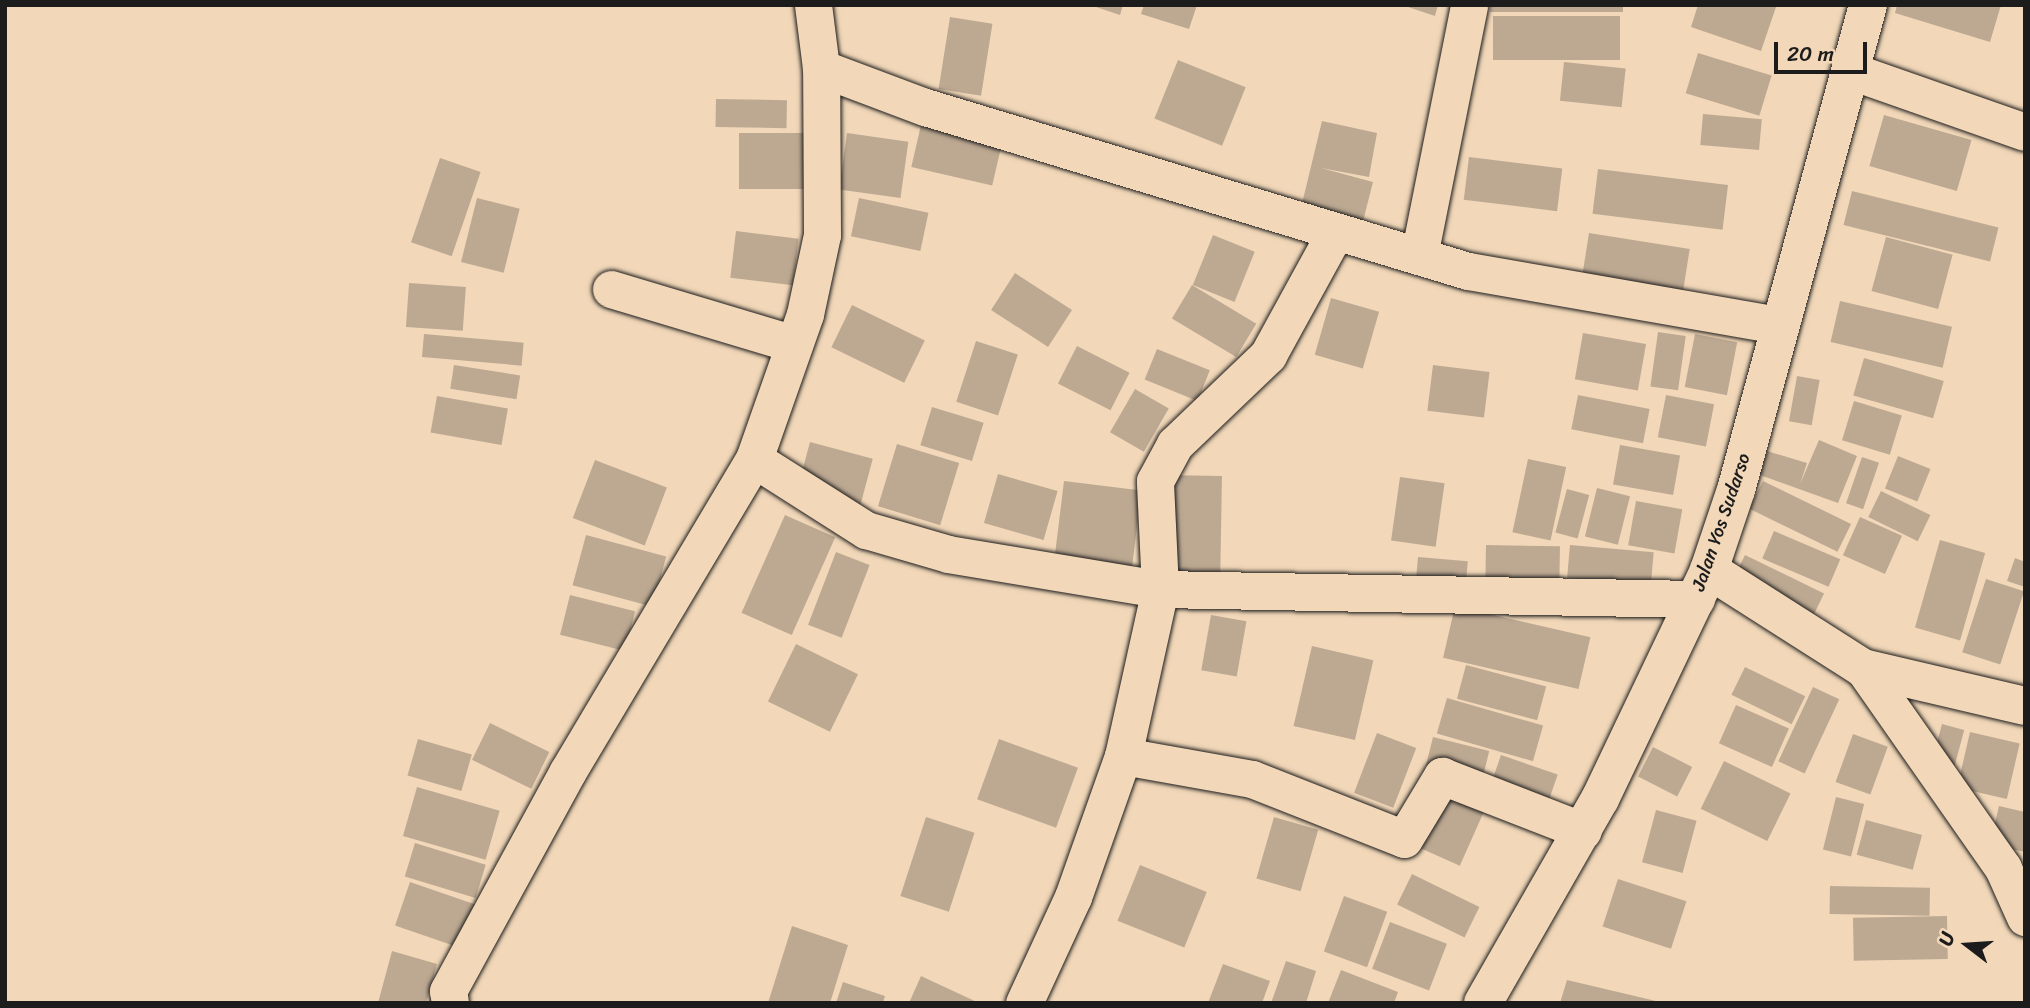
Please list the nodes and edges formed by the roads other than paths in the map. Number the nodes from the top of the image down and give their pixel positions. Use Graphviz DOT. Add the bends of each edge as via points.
graph roads {
  1 [pos="813,5"];
  2 [pos="1469,5"];
  3 [pos="1868,5"];
  4 [pos="821,68"];
  5 [pos="1851,71"];
  6 [pos="2025,132"];
  7 [pos="1336,231"];
  8 [pos="1419,256"];
  9 [pos="611,289"];
  10 [pos="1778,325"];
  11 [pos="794,344"];
  12 [pos="754,459"];
  13 [pos="1702,585"];
  14 [pos="1160,589"];
  15 [pos="1863,668"];
  16 [pos="2025,706"];
  17 [pos="1123,756"];
  18 [pos="1583,831"];
  19 [pos="2025,918"];
  20 [pos="1031,1001"];
  21 [pos="450,1003"];
  22 [pos="1483,1003"];
  1 -- 4 [label="street"];
  2 -- 8 [label="street"];
  3 -- 5 [label="main road, Jalan Yos Sudarso"];
  4 -- 7 [label="street" via="925,107"];
  4 -- 11 [label="street" via="822,235"];
  5 -- 6 [label="street"];
  5 -- 10 [label="main road, Jalan Yos Sudarso"];
  7 -- 8 [label="street"];
  7 -- 14 [label="street" via="1268,355 1175,444 1162,465 1154,499"];
  8 -- 10 [label="street" via="1513,282"];
  9 -- 11 [label="street"];
  10 -- 13 [label="main road, Jalan Yos Sudarso"];
  11 -- 12 [label="street"];
  12 -- 14 [label="street" via="866,530 948,554"];
  12 -- 21 [label="street" via="568,771 448,991"];
  13 -- 14 [label="street"];
  13 -- 15 [label="main road"];
  13 -- 18 [label="main road, Jalan Yos Sudarso"];
  14 -- 17 [label="street"];
  15 -- 16 [label="main road"];
  15 -- 19 [label="street" via="2003,868"];
  17 -- 18 [label="street" via="1263,782 1404,839 1438,778 1446,776"];
  17 -- 20 [label="street"];
  18 -- 22 [label="main road, Jalan Yos Sudarso"];
}
